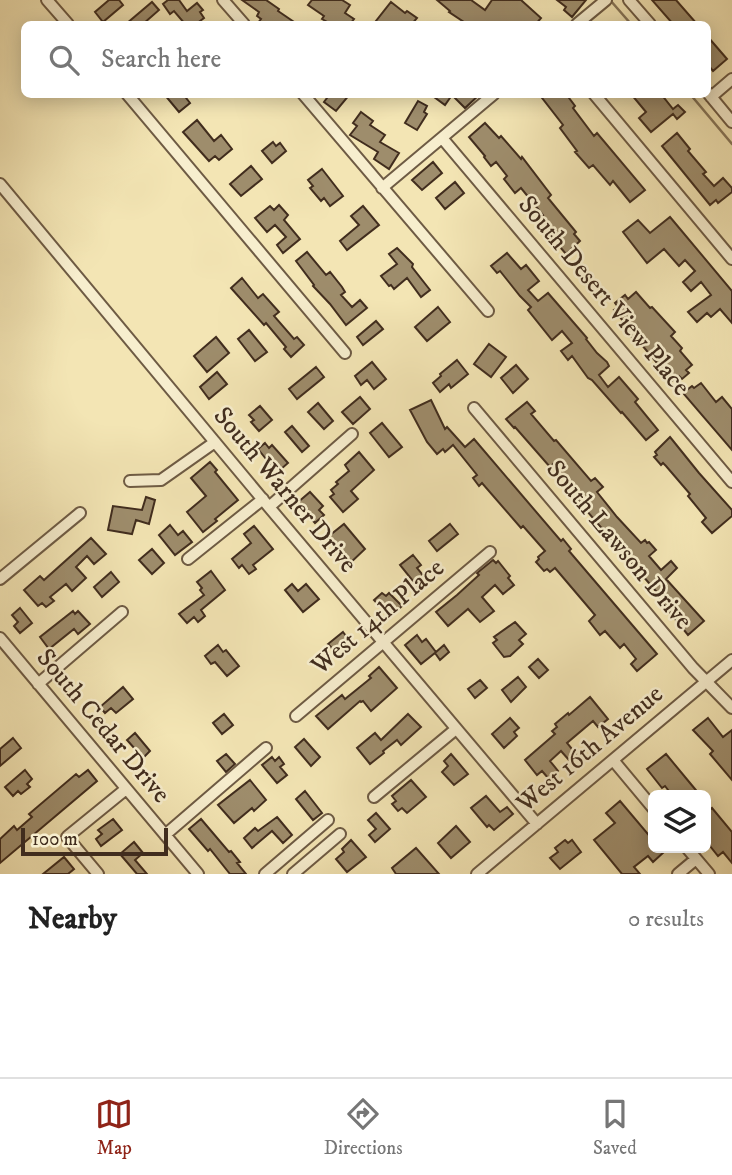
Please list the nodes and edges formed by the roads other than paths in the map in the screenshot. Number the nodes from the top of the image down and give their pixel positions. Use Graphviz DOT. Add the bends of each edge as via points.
graph roads {
  1 [pos="47,0"];
  2 [pos="223,0"];
  3 [pos="629,0"];
  4 [pos="606,1"];
  5 [pos="65,21"];
  6 [pos="241,21"];
  7 [pos="581,21"];
  8 [pos="647,21"];
  9 [pos="732,79"];
  10 [pos="711,93"];
  11 [pos="711,96"];
  12 [pos="130,98"];
  13 [pos="306,98"];
  14 [pos="489,98"];
  15 [pos="597,98"];
  16 [pos="732,122"];
  17 [pos="442,138"];
  18 [pos="0,184"];
  19 [pos="382,188"];
  20 [pos="732,259"];
  21 [pos="488,311"];
  22 [pos="345,353"];
  23 [pos="474,408"];
  24 [pos="352,435"];
  25 [pos="215,442"];
  26 [pos="130,481"];
  27 [pos="732,482"];
  28 [pos="266,503"];
  29 [pos="80,513"];
  30 [pos="490,552"];
  31 [pos="188,559"];
  32 [pos="0,579"];
  33 [pos="122,612"];
  34 [pos="0,638"];
  35 [pos="383,642"];
  36 [pos="732,660"];
  37 [pos="706,681"];
  38 [pos="38,684"];
  39 [pos="732,708"];
  40 [pos="296,716"];
  41 [pos="456,729"];
  42 [pos="266,748"];
  43 [pos="612,760"];
  44 [pos="125,789"];
  45 [pos="374,797"];
  46 [pos="648,802"];
  47 [pos="328,820"];
  48 [pos="537,824"];
  49 [pos="340,834"];
  50 [pos="165,835"];
  51 [pos="691,853"];
  52 [pos="696,859"];
  53 [pos="98,874"];
  54 [pos="198,874"];
  55 [pos="265,874"];
  56 [pos="293,874"];
  57 [pos="477,874"];
  58 [pos="678,874"];
  59 [pos="709,874"];
  1 -- 5 [label="street"];
  2 -- 6 [label="street"];
  3 -- 8 [label="street"];
  4 -- 7 [label="street"];
  9 -- 10 [label="street"];
  11 -- 16 [label="street"];
  12 -- 22 [label="street"];
  13 -- 19 [label="street"];
  14 -- 17 [label="street"];
  15 -- 20 [label="street"];
  17 -- 19 [label="street"];
  17 -- 27 [label="street, South Desert View Place"];
  18 -- 25 [label="street, South Warner Drive"];
  19 -- 21 [label="street"];
  23 -- 37 [label="street, South Lawson Drive"];
  24 -- 28 [label="street"];
  25 -- 26 [label="street" via="161,480"];
  25 -- 28 [label="street, South Warner Drive"];
  28 -- 31 [label="street"];
  28 -- 35 [label="street, South Warner Drive"];
  29 -- 32 [label="street"];
  30 -- 35 [label="street, West 14th Place"];
  33 -- 38 [label="street"];
  34 -- 38 [label="street, South Cedar Drive"];
  35 -- 40 [label="street, West 14th Place"];
  35 -- 41 [label="street, South Warner Drive"];
  36 -- 37 [label="street, West 16th Avenue"];
  37 -- 39 [label="street, South Lawson Drive"];
  37 -- 43 [label="street, West 16th Avenue"];
  38 -- 44 [label="street, South Cedar Drive"];
  41 -- 45 [label="street"];
  41 -- 48 [label="street, South Warner Drive"];
  42 -- 50 [label="street"];
  43 -- 46 [label="street"];
  43 -- 48 [label="street, West 16th Avenue"];
  44 -- 50 [label="street, South Cedar Drive"];
  44 -- 53 [label="street" via="67,837"];
  47 -- 55 [label="street"];
  48 -- 57 [label="street, West 16th Avenue"];
  49 -- 56 [label="street"];
  50 -- 54 [label="street, South Cedar Drive"];
  51 -- 52 [label="street"];
  52 -- 58 [label="street"];
  52 -- 59 [label="street"];
}
